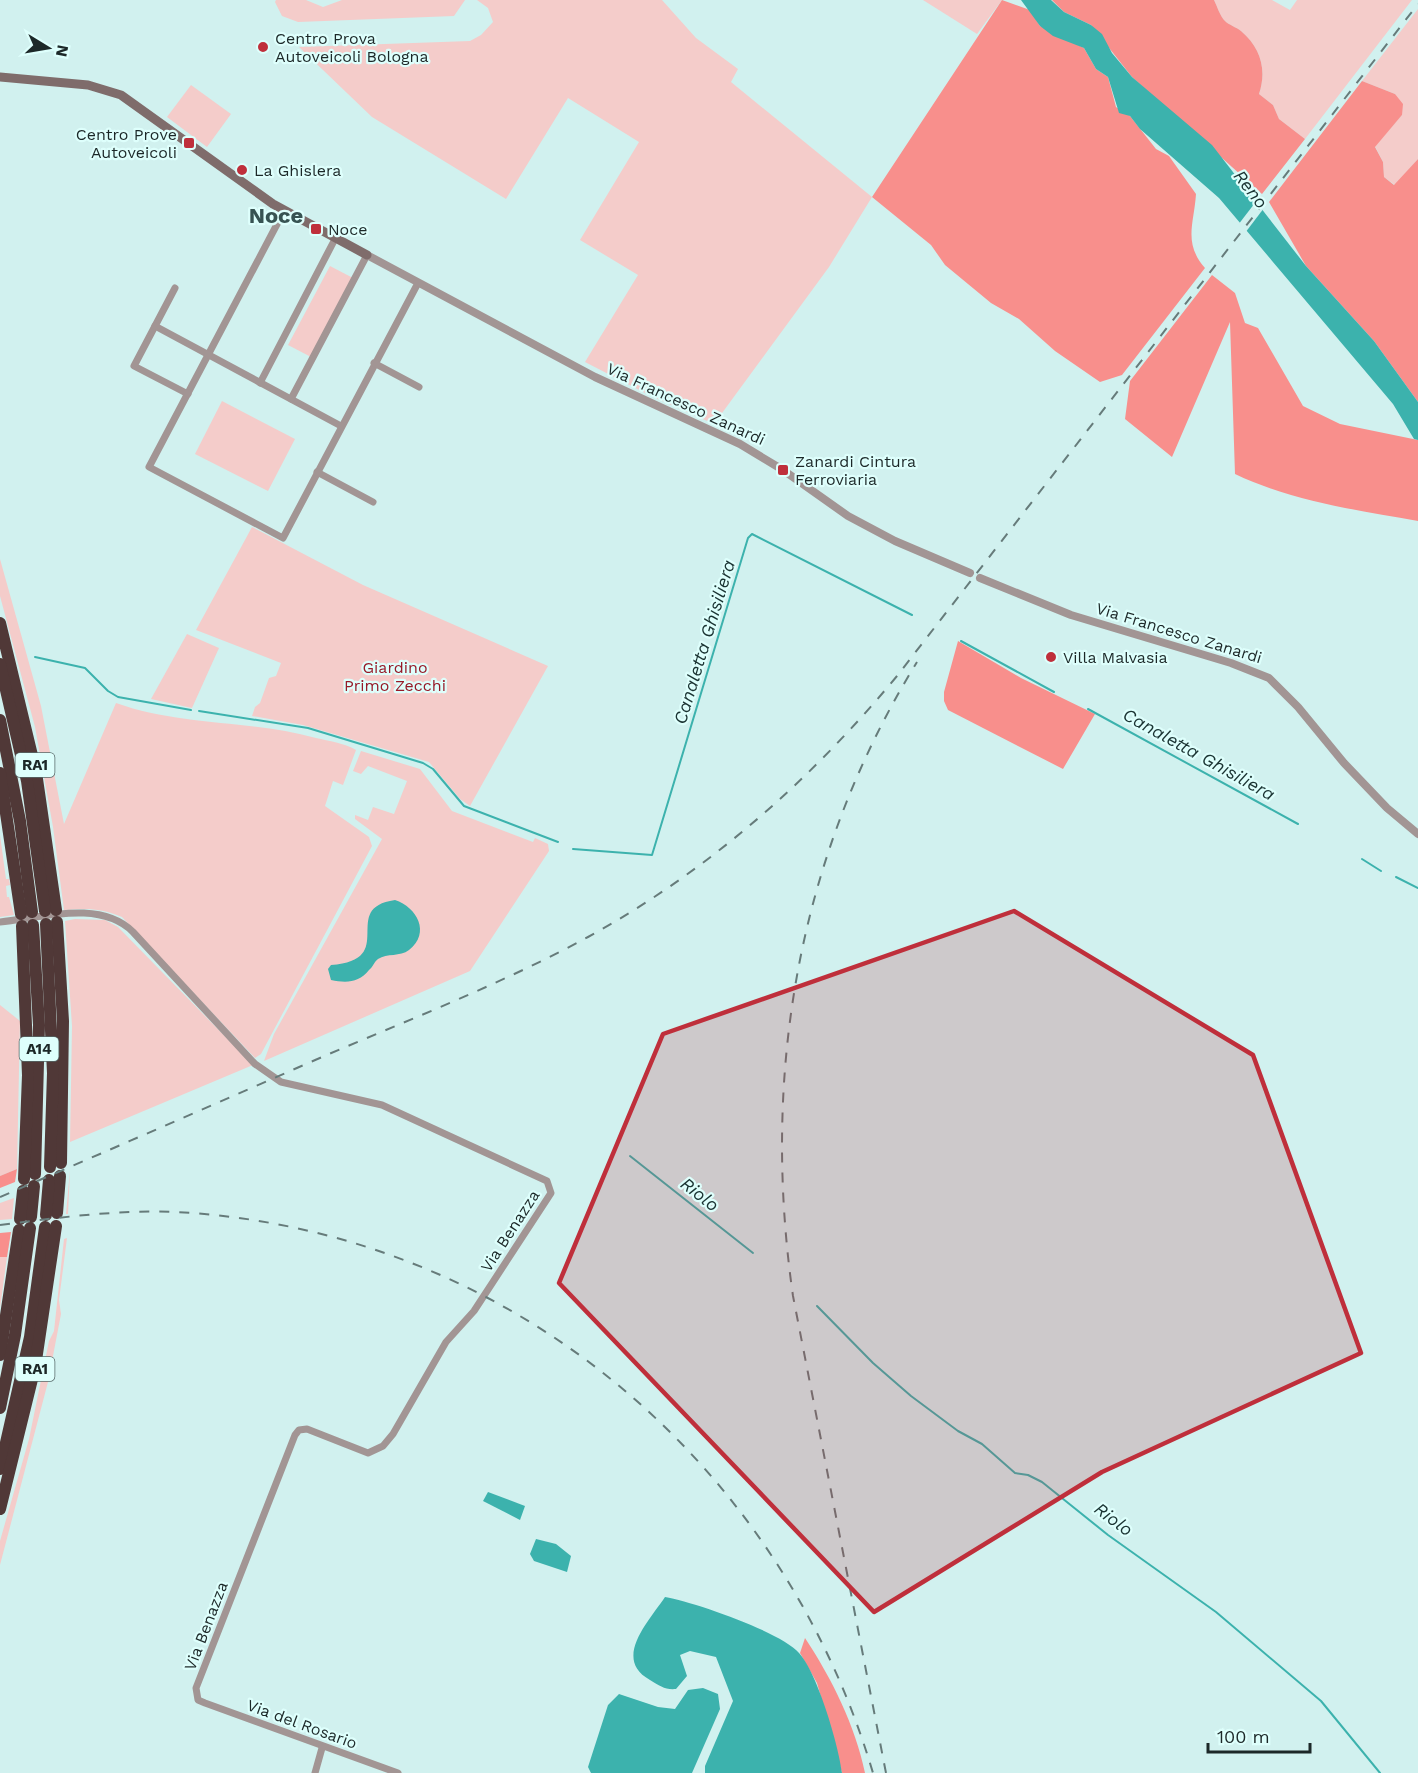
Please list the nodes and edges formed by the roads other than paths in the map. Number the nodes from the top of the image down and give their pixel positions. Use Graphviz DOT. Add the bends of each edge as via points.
graph roads {
  1 [pos="0,71"];
  2 [pos="0,77"];
  3 [pos="23,78"];
  4 [pos="284,212"];
  5 [pos="335,239"];
  6 [pos="367,255"];
  7 [pos="418,283"];
  8 [pos="175,288"];
  9 [pos="155,326"];
  10 [pos="208,354"];
  11 [pos="374,363"];
  12 [pos="260,383"];
  13 [pos="419,387"];
  14 [pos="188,394"];
  15 [pos="291,399"];
  16 [pos="341,426"];
  17 [pos="317,472"];
  18 [pos="373,502"];
  19 [pos="970,573"];
  20 [pos="980,578"];
  21 [pos="0,623"];
  22 [pos="0,664"];
  23 [pos="0,720"];
  24 [pos="0,773"];
  25 [pos="1418,834"];
  26 [pos="51,917"];
  27 [pos="27,919"];
  28 [pos="2,922"];
  29 [pos="51,1220"];
  30 [pos="25,1223"];
  31 [pos="0,1355"];
  32 [pos="0,1408"];
  33 [pos="0,1469"];
  34 [pos="0,1509"];
  35 [pos="198,1700"];
  36 [pos="322,1748"];
  37 [pos="315,1773"];
  38 [pos="398,1773"];
  1 -- 3 [label="main road, Via Francesco Zanardi"];
  2 -- 3 [label="main road, Via Francesco Zanardi"];
  3 -- 4 [label="main road, Via Francesco Zanardi" via="88,85 122,95"];
  4 -- 5 [label="main road, Via Francesco Zanardi"];
  4 -- 10 [label="street"];
  5 -- 6 [label="main road, Via Francesco Zanardi"];
  5 -- 12 [label="street"];
  6 -- 7 [label="street, Via Francesco Zanardi"];
  6 -- 15 [label="street"];
  7 -- 11 [label="street"];
  7 -- 19 [label="street, Via Francesco Zanardi" via="595,377 752,450 848,516"];
  8 -- 9 [label="street"];
  9 -- 10 [label="street"];
  9 -- 14 [label="street" via="134,366"];
  10 -- 12 [label="street"];
  10 -- 14 [label="street"];
  11 -- 13 [label="street"];
  11 -- 16 [label="street"];
  12 -- 15 [label="street"];
  14 -- 17 [label="street" via="149,467 283,538"];
  15 -- 16 [label="street"];
  16 -- 17 [label="street"];
  17 -- 18 [label="street"];
  20 -- 25 [label="street, Via Francesco Zanardi" via="1071,615 1269,678 1344,763"];
  21 -- 26 [label="highway, RA1" via="36,772"];
  22 -- 26 [label="highway" via="27,781"];
  23 -- 27 [label="highway, A14" via="20,821"];
  24 -- 27 [label="highway, RA1"];
  26 -- 29 [label="highway, RA1" via="64,1071"];
  27 -- 30 [label="highway, A14" via="39,1035"];
  28 -- 35 [label="street, Via Benazza" via="107,915 126,925 255,1064 281,1082 382,1105 550,1185 551,1192 506,1265 474,1311 446,1342 383,1446 368,1453 307,1428 295,1435 196,1688"];
  29 -- 33 [label="highway"];
  29 -- 34 [label="highway, RA1" via="35,1367"];
  30 -- 31 [label="highway, RA1"];
  30 -- 32 [label="highway, A14" via="15,1335"];
  35 -- 36 [label="street, Via del Rosario"];
  36 -- 37 [label="street"];
  36 -- 38 [label="street, Via del Rosario"];
}
